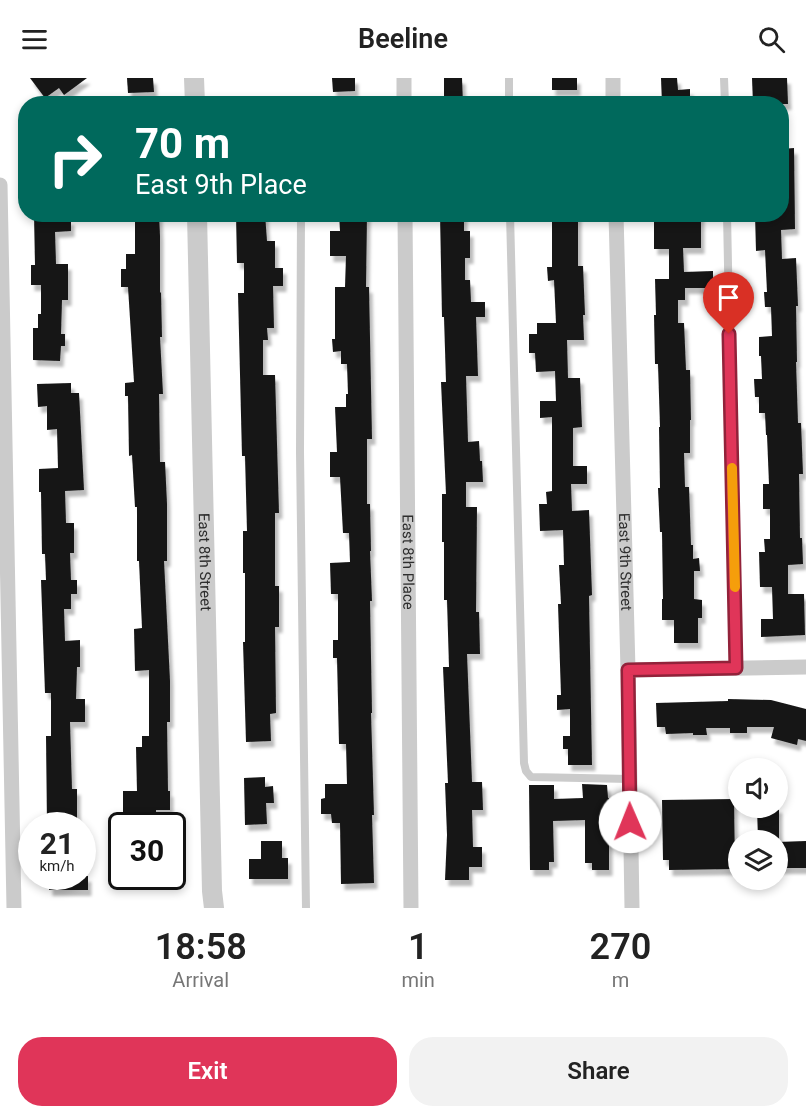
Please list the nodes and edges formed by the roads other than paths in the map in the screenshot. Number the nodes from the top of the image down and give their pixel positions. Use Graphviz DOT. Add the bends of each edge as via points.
graph roads {
  1 [pos="194,78"];
  2 [pos="404,78"];
  3 [pos="509,78"];
  4 [pos="613,78"];
  5 [pos="724,78"];
  6 [pos="195,96"];
  7 [pos="404,96"];
  8 [pos="509,96"];
  9 [pos="613,96"];
  10 [pos="725,96"];
  11 [pos="0,185"];
  12 [pos="197,222"];
  13 [pos="301,222"];
  14 [pos="405,222"];
  15 [pos="510,222"];
  16 [pos="616,222"];
  17 [pos="727,222"];
  18 [pos="806,667"];
  19 [pos="736,668"];
  20 [pos="628,670"];
  21 [pos="630,779"];
  22 [pos="14,908"];
  23 [pos="214,908"];
  24 [pos="306,908"];
  25 [pos="411,908"];
  26 [pos="632,908"];
  1 -- 6 [label="street"];
  2 -- 7 [label="street"];
  3 -- 8 [label="lane"];
  4 -- 9 [label="street"];
  5 -- 10 [label="lane"];
  11 -- 22 [label="street"];
  12 -- 23 [label="street, East 8th Street"];
  13 -- 24 [label="lane"];
  14 -- 25 [label="street, East 8th Place"];
  15 -- 21 [label="lane" via="524,763 531,777"];
  16 -- 20 [label="street, East 9th Street"];
  17 -- 19 [label="lane"];
  18 -- 19 [label="street"];
  19 -- 20 [label="street"];
  20 -- 21 [label="street, East 9th Street"];
  21 -- 26 [label="street, East 9th Street"];
}
